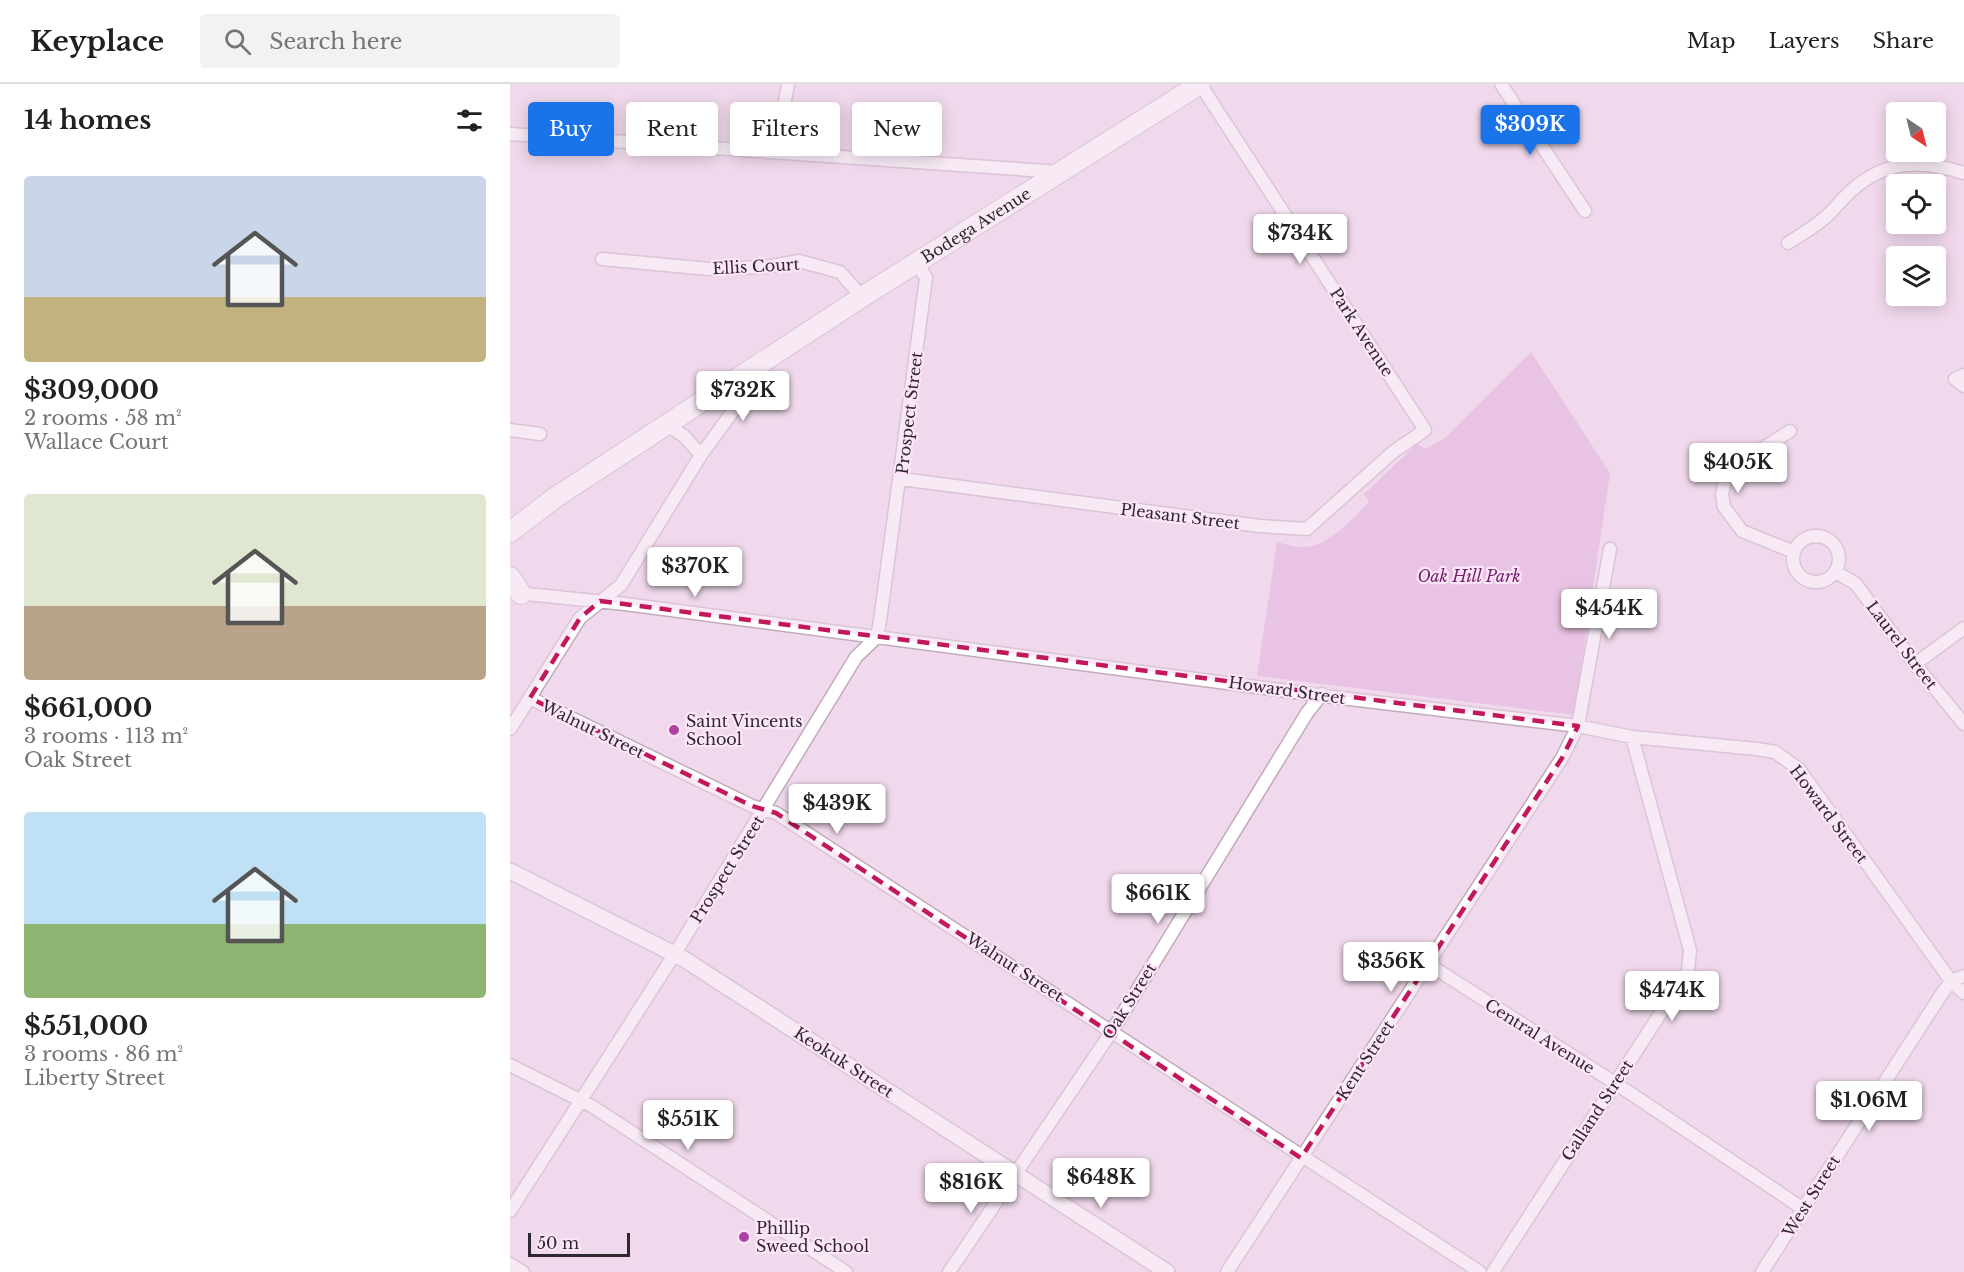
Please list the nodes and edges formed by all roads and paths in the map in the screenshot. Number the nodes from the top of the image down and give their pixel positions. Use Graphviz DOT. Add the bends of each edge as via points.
graph roads {
  1 [pos="788,84"];
  2 [pos="1200,84"];
  3 [pos="1501,84"];
  4 [pos="785,102"];
  5 [pos="510,134"];
  6 [pos="730,148"];
  7 [pos="840,156"];
  8 [pos="1060,172"];
  9 [pos="1964,173"];
  10 [pos="1585,211"];
  11 [pos="1788,243"];
  12 [pos="602,259"];
  13 [pos="917,262"];
  14 [pos="862,297"];
  15 [pos="753,369"];
  16 [pos="1964,375"];
  17 [pos="1964,386"];
  18 [pos="667,425"];
  19 [pos="510,430"];
  20 [pos="1425,430"];
  21 [pos="1790,431"];
  22 [pos="540,434"];
  23 [pos="701,455"];
  24 [pos="901,479"];
  25 [pos="510,532"];
  26 [pos="1610,549"];
  27 [pos="1794,552"];
  28 [pos="1836,572"];
  29 [pos="510,577"];
  30 [pos="515,593"];
  31 [pos="600,601"];
  32 [pos="1964,628"];
  33 [pos="877,637"];
  34 [pos="1915,664"];
  35 [pos="1322,694"];
  36 [pos="530,698"];
  37 [pos="1964,724"];
  38 [pos="1578,726"];
  39 [pos="510,729"];
  40 [pos="1632,737"];
  41 [pos="763,810"];
  42 [pos="510,871"];
  43 [pos="675,955"];
  44 [pos="1428,964"];
  45 [pos="1964,976"];
  46 [pos="1951,981"];
  47 [pos="1964,993"];
  48 [pos="1112,1030"];
  49 [pos="510,1065"];
  50 [pos="1615,1083"];
  51 [pos="582,1101"];
  52 [pos="1301,1158"];
  53 [pos="1017,1174"];
  54 [pos="1802,1208"];
  55 [pos="510,1211"];
  56 [pos="510,1264"];
  57 [pos="523,1272"];
  58 [pos="846,1272"];
  59 [pos="949,1272"];
  60 [pos="1167,1272"];
  61 [pos="1227,1272"];
  62 [pos="1480,1272"];
  63 [pos="1493,1272"];
  64 [pos="1762,1272"];
  1 -- 4 [label="street"];
  2 -- 8 [label="main road, Bodega Avenue"];
  2 -- 20 [label="street, Park Avenue"];
  3 -- 10 [label="street"];
  5 -- 6 [label="street"];
  7 -- 8 [label="street"];
  8 -- 13 [label="main road, Bodega Avenue"];
  9 -- 11 [label="street" via="1907,162 1881,172 1853,189 1828,214"];
  12 -- 14 [label="street, Ellis Court" via="708,269 766,267 799,261 840,272"];
  13 -- 14 [label="main road, Bodega Avenue"];
  13 -- 24 [label="street, Prospect Street" via="926,278"];
  14 -- 15 [label="main road, Bodega Avenue"];
  15 -- 18 [label="main road, Bodega Avenue"];
  15 -- 23 [label="street" via="736,407"];
  16 -- 17 [label="street" via="1955,380"];
  18 -- 23 [label="street"];
  18 -- 25 [label="main road, Bodega Avenue" via="556,497"];
  19 -- 22 [label="street"];
  20 -- 24 [label="street, Pleasant Street" via="1394,452 1307,529"];
  21 -- 27 [label="street" via="1726,477 1722,494 1724,507 1742,531"];
  23 -- 31 [label="street" via="621,585"];
  24 -- 33 [label="street, Prospect Street"];
  26 -- 38 [label="street, Kent Street"];
  27 -- 28 [label="street" via="1794,567 1803,578 1824,581"];
  27 -- 28 [label="street" via="1810,536 1826,537 1840,556"];
  28 -- 34 [label="street, Laurel Street" via="1856,584"];
  29 -- 30 [label="main road"];
  30 -- 31 [label="street, Howard Street"];
  31 -- 33 [label="street, Howard Street"];
  31 -- 36 [label="street" via="580,618"];
  32 -- 34 [label="street"];
  33 -- 35 [label="street, Howard Street"];
  33 -- 41 [label="street, Prospect Street" via="856,657"];
  34 -- 37 [label="street, Laurel Street"];
  35 -- 38 [label="street, Howard Street"];
  35 -- 48 [label="street, Oak Street"];
  36 -- 39 [label="street"];
  36 -- 41 [label="street, Walnut Street"];
  38 -- 40 [label="street, Howard Street"];
  38 -- 44 [label="street, Kent Street" via="1562,758"];
  40 -- 46 [label="street, Howard Street" via="1757,749 1789,759"];
  40 -- 50 [label="street, Galland Street" via="1690,950 1688,971"];
  41 -- 43 [label="street, Prospect Street"];
  41 -- 48 [label="street, Walnut Street" via="776,813"];
  42 -- 43 [label="street, Keokuk Street"];
  43 -- 51 [label="street, Prospect Street"];
  43 -- 53 [label="street, Keokuk Street"];
  44 -- 50 [label="street, Central Avenue"];
  44 -- 52 [label="street, Kent Street"];
  45 -- 46 [label="street"];
  46 -- 47 [label="street, Howard Street"];
  46 -- 54 [label="street, West Street"];
  48 -- 52 [label="street, Walnut Street"];
  48 -- 53 [label="street, Oak Street"];
  49 -- 51 [label="street"];
  50 -- 54 [label="street, Central Avenue"];
  50 -- 63 [label="street, Galland Street"];
  51 -- 55 [label="street, Prospect Street"];
  51 -- 58 [label="street"];
  52 -- 61 [label="street, Kent Street"];
  52 -- 62 [label="street, Walnut Street"];
  53 -- 59 [label="street, Oak Street"];
  53 -- 60 [label="street, Keokuk Street"];
  54 -- 64 [label="street, West Street"];
  56 -- 57 [label="street"];
}
